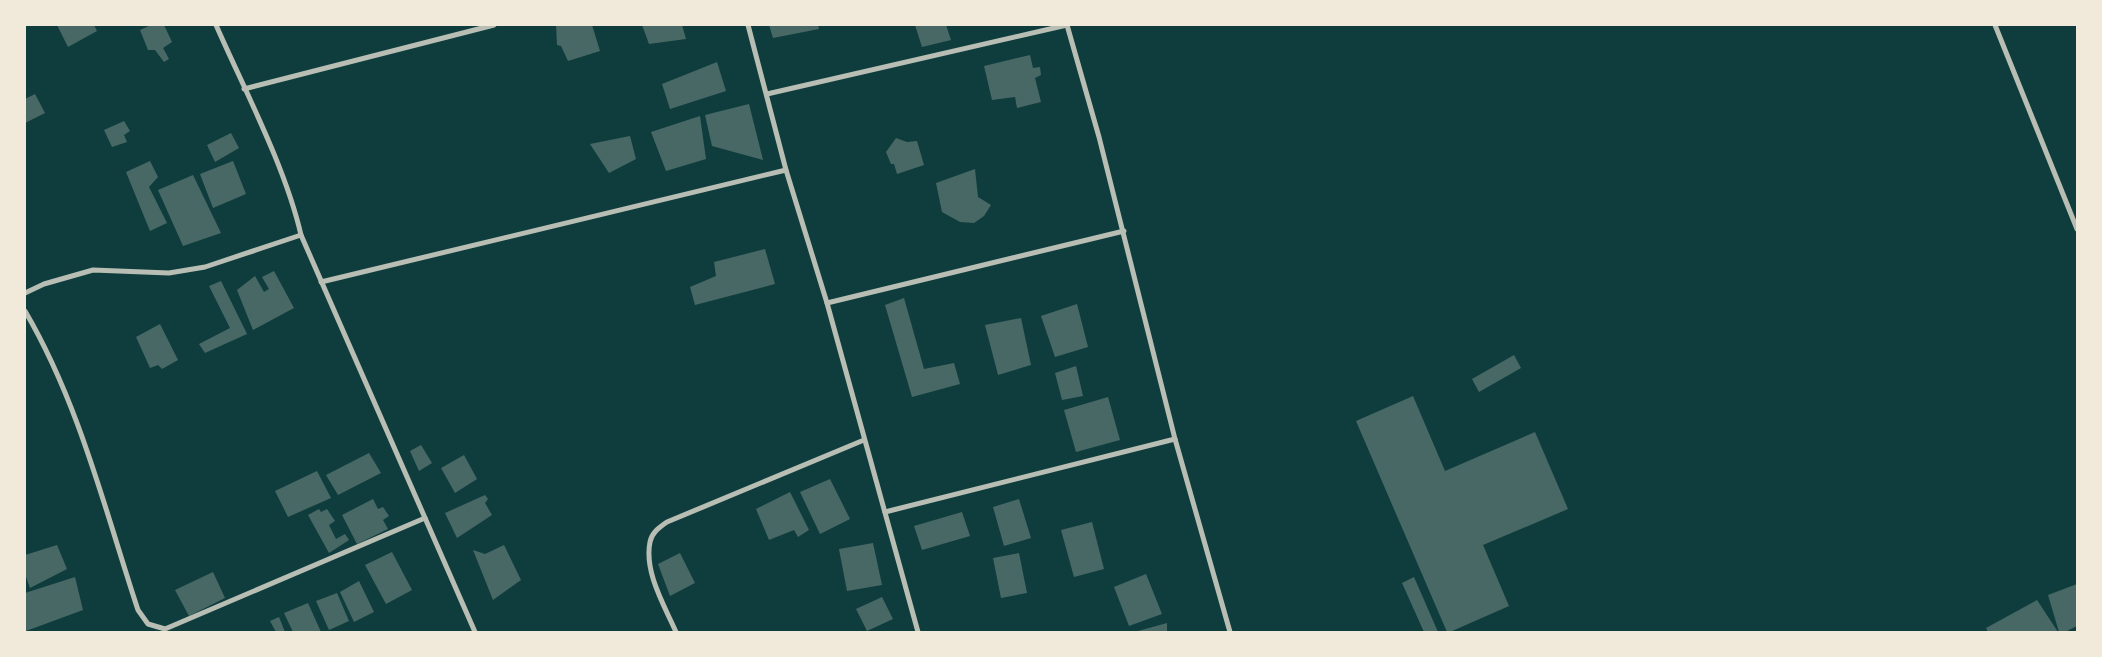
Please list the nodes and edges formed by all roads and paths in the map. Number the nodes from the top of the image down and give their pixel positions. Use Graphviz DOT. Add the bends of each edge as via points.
graph roads {
  1 [pos="216,25"];
  2 [pos="494,25"];
  3 [pos="748,25"];
  4 [pos="1067,25"];
  5 [pos="1995,25"];
  6 [pos="244,88"];
  7 [pos="767,94"];
  8 [pos="786,170"];
  9 [pos="2077,229"];
  10 [pos="1124,231"];
  11 [pos="301,236"];
  12 [pos="322,282"];
  13 [pos="25,293"];
  14 [pos="827,303"];
  15 [pos="25,311"];
  16 [pos="1175,438"];
  17 [pos="864,440"];
  18 [pos="885,512"];
  19 [pos="425,518"];
  20 [pos="475,632"];
  21 [pos="676,632"];
  22 [pos="918,632"];
  23 [pos="1230,632"];
  1 -- 6 [label="street"];
  2 -- 6 [label="street"];
  3 -- 7 [label="street"];
  4 -- 7 [label="street"];
  4 -- 10 [label="street"];
  5 -- 9 [label="street"];
  6 -- 11 [label="street" via="278,165"];
  7 -- 8 [label="street"];
  8 -- 12 [label="street"];
  8 -- 14 [label="street"];
  10 -- 14 [label="street"];
  10 -- 16 [label="street"];
  11 -- 12 [label="street"];
  11 -- 13 [label="street" via="205,267 169,272 93,270"];
  12 -- 19 [label="street"];
  14 -- 17 [label="street"];
  15 -- 19 [label="street" via="42,340 72,410 138,610 148,624 165,629"];
  16 -- 18 [label="street"];
  16 -- 23 [label="street"];
  17 -- 18 [label="street"];
  17 -- 21 [label="street" via="657,528 650,541 650,563 653,579"];
  18 -- 22 [label="street"];
  19 -- 20 [label="street"];
}
